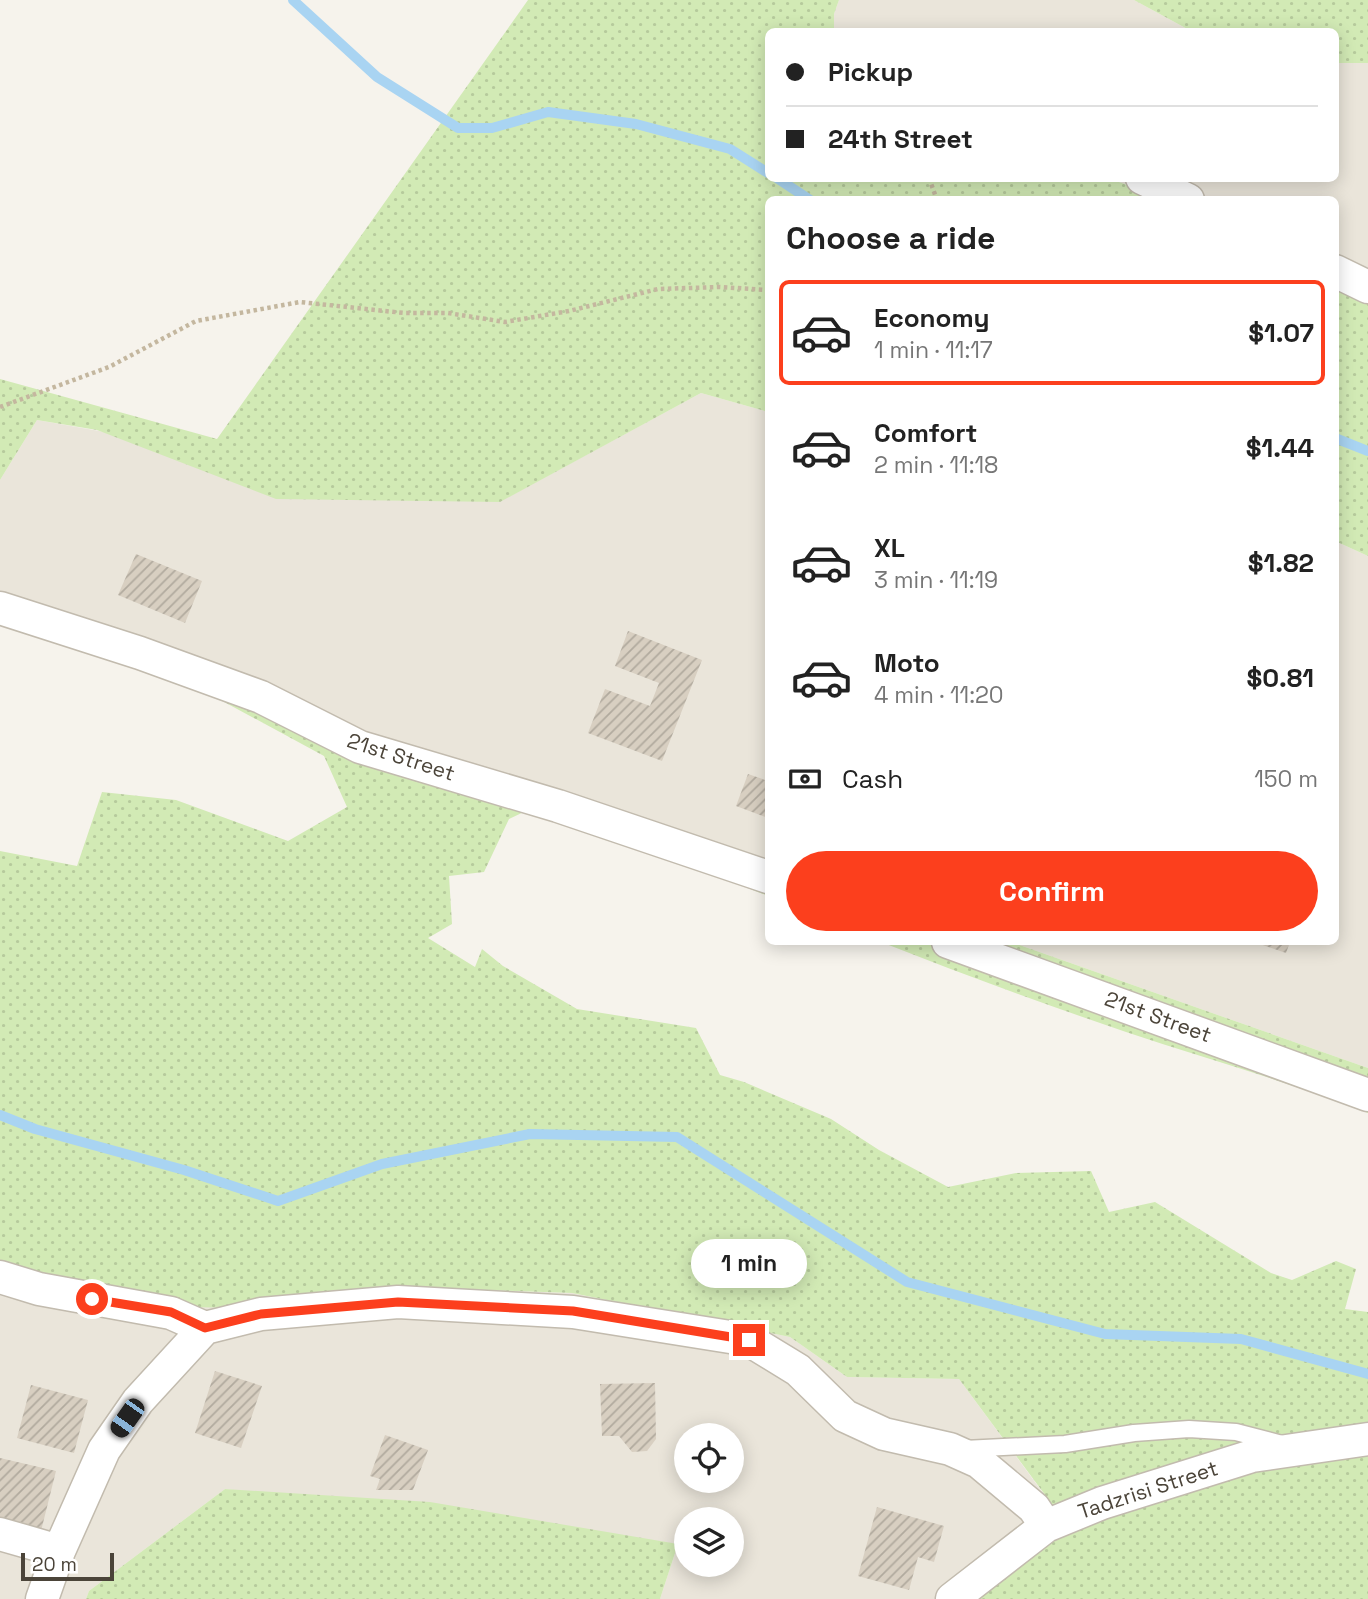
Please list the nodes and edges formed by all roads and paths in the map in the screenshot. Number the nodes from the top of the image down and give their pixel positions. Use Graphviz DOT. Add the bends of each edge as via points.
graph roads {
  1 [pos="1150,182"];
  2 [pos="1180,196"];
  3 [pos="1339,273"];
  4 [pos="1368,287"];
  5 [pos="765,290"];
  6 [pos="0,407"];
  7 [pos="0,608"];
  8 [pos="765,876"];
  9 [pos="956,945"];
  10 [pos="1368,1095"];
  11 [pos="0,1277"];
  12 [pos="205,1328"];
  13 [pos="1368,1439"];
  14 [pos="950,1449"];
  15 [pos="1297,1449"];
  16 [pos="1046,1526"];
  17 [pos="0,1534"];
  18 [pos="59,1551"];
  19 [pos="42,1599"];
  20 [pos="952,1599"];
  1 -- 2 [label="street"];
  3 -- 4 [label="street"];
  5 -- 6 [label="path" via="659,289 505,322 300,302 196,321 109,367"];
  7 -- 8 [label="street, 21st Street" via="261,697 360,747 558,806"];
  9 -- 10 [label="street, 21st Street"];
  11 -- 12 [label="street" via="40,1289 171,1312"];
  12 -- 14 [label="street" via="261,1314 398,1302 573,1311 696,1330 749,1340 798,1370 845,1416 884,1434"];
  12 -- 18 [label="street" via="138,1401 104,1450"];
  13 -- 15 [label="street, Tadzrisi Street"];
  14 -- 15 [label="lane" via="1065,1444 1189,1429 1236,1432"];
  14 -- 16 [label="street" via="1004,1480"];
  15 -- 16 [label="street, Tadzrisi Street" via="1252,1456 1102,1503"];
  16 -- 20 [label="street, Tadzrisi Street"];
  17 -- 18 [label="street"];
  18 -- 19 [label="street"];
}
